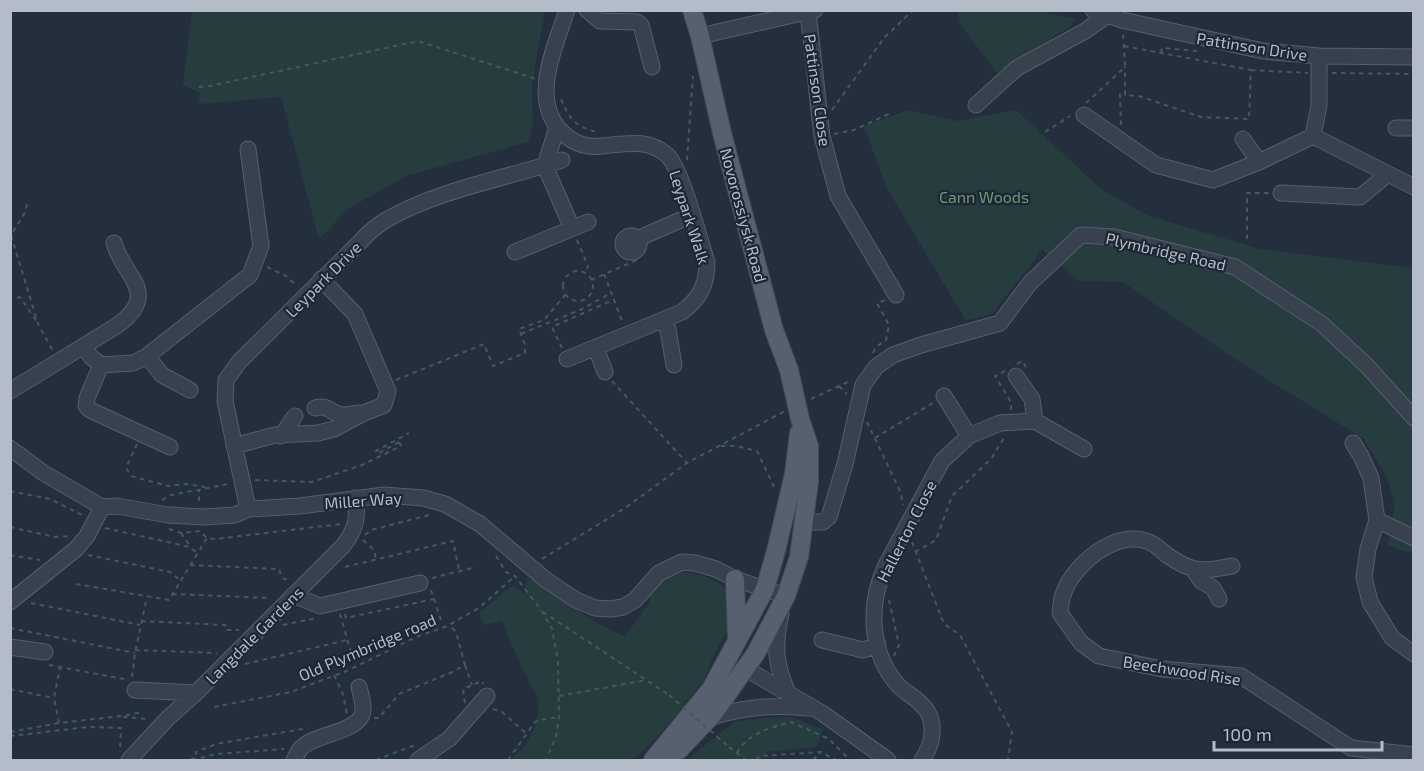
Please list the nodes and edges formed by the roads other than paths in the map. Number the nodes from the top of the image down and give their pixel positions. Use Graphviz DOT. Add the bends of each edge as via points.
graph roads {
  1 [pos="567,10"];
  2 [pos="587,10"];
  3 [pos="692,10"];
  4 [pos="1093,10"];
  5 [pos="811,11"];
  6 [pos="1118,15"];
  7 [pos="700,36"];
  8 [pos="1319,56"];
  9 [pos="1413,57"];
  10 [pos="652,67"];
  11 [pos="976,105"];
  12 [pos="1078,113"];
  13 [pos="557,127"];
  14 [pos="1396,128"];
  15 [pos="1413,128"];
  16 [pos="1313,136"];
  17 [pos="1244,140"];
  18 [pos="248,149"];
  19 [pos="562,160"];
  20 [pos="1259,162"];
  21 [pos="545,166"];
  22 [pos="1388,174"];
  23 [pos="1413,187"];
  24 [pos="1281,193"];
  25 [pos="692,215"];
  26 [pos="588,222"];
  27 [pos="572,228"];
  28 [pos="114,243"];
  29 [pos="636,245"];
  30 [pos="515,252"];
  31 [pos="321,279"];
  32 [pos="896,295"];
  33 [pos="665,321"];
  34 [pos="84,346"];
  35 [pos="596,348"];
  36 [pos="147,356"];
  37 [pos="567,359"];
  38 [pos="101,364"];
  39 [pos="674,364"];
  40 [pos="605,372"];
  41 [pos="1016,376"];
  42 [pos="190,390"];
  43 [pos="10,391"];
  44 [pos="944,396"];
  45 [pos="315,408"];
  46 [pos="364,413"];
  47 [pos="792,415"];
  48 [pos="295,416"];
  49 [pos="1413,418"];
  50 [pos="1035,421"];
  51 [pos="281,436"];
  52 [pos="969,436"];
  53 [pos="1353,443"];
  54 [pos="234,446"];
  55 [pos="170,447"];
  56 [pos="10,448"];
  57 [pos="1084,449"];
  58 [pos="355,498"];
  59 [pos="102,507"];
  60 [pos="248,509"];
  61 [pos="1377,520"];
  62 [pos="805,522"];
  63 [pos="1413,537"];
  64 [pos="1232,566"];
  65 [pos="1193,569"];
  66 [pos="735,579"];
  67 [pos="424,581"];
  68 [pos="765,589"];
  69 [pos="295,593"];
  70 [pos="1219,598"];
  71 [pos="785,599"];
  72 [pos="10,602"];
  73 [pos="822,640"];
  74 [pos="878,645"];
  75 [pos="10,646"];
  76 [pos="733,651"];
  77 [pos="45,652"];
  78 [pos="1413,654"];
  79 [pos="746,669"];
  80 [pos="359,687"];
  81 [pos="135,690"];
  82 [pos="196,693"];
  83 [pos="789,695"];
  84 [pos="488,702"];
  85 [pos="814,708"];
  86 [pos="709,718"];
  87 [pos="297,754"];
  88 [pos="1413,755"];
  89 [pos="129,760"];
  90 [pos="418,760"];
  91 [pos="653,760"];
  92 [pos="662,760"];
  93 [pos="888,760"];
  94 [pos="922,760"];
  1 -- 13 [label="street" via="548,77 546,103"];
  2 -- 10 [label="street" via="600,21 641,25"];
  3 -- 7 [label="main road, Novorossiysk Road"];
  4 -- 6 [label="street, Pattinson Drive"];
  5 -- 7 [label="street"];
  5 -- 32 [label="street, Pattinson Close" via="822,130 838,196"];
  6 -- 8 [label="street, Pattinson Drive" via="1213,41"];
  6 -- 11 [label="street" via="1017,68"];
  7 -- 47 [label="main road, Novorossiysk Road" via="774,330 789,370"];
  8 -- 9 [label="street, Pattinson Drive"];
  8 -- 16 [label="street" via="1319,105"];
  12 -- 20 [label="street" via="1156,165 1213,180"];
  13 -- 21 [label="street"];
  13 -- 25 [label="street, Leypark Walk" via="568,139 587,146 640,143 667,155"];
  14 -- 15 [label="street"];
  16 -- 20 [label="street"];
  16 -- 22 [label="street"];
  17 -- 20 [label="street"];
  18 -- 36 [label="street" via="261,246 256,263 250,275"];
  19 -- 21 [label="street, Leypark Drive"];
  21 -- 27 [label="street"];
  21 -- 31 [label="street, Leypark Drive" via="438,197 389,218"];
  22 -- 23 [label="street"];
  22 -- 24 [label="street" via="1360,197"];
  25 -- 29 [label="street"];
  25 -- 33 [label="street, Leypark Walk" via="707,262 704,287 691,305"];
  26 -- 27 [label="street"];
  27 -- 30 [label="street"];
  28 -- 34 [label="street" via="134,278 139,296 136,307 131,315"];
  31 -- 46 [label="street" via="355,314 388,391 384,405"];
  31 -- 54 [label="street, Leypark Drive" via="226,380 225,401"];
  33 -- 35 [label="street, Leypark Walk"];
  33 -- 39 [label="street"];
  34 -- 38 [label="street"];
  34 -- 43 [label="street"];
  35 -- 37 [label="street, Leypark Walk"];
  35 -- 40 [label="street"];
  36 -- 38 [label="street" via="133,363"];
  36 -- 42 [label="street" via="162,375"];
  38 -- 55 [label="street" via="86,406"];
  41 -- 50 [label="street" via="1032,399"];
  44 -- 52 [label="street"];
  45 -- 46 [label="street" via="327,407 343,415"];
  46 -- 51 [label="street" via="334,429"];
  47 -- 62 [label="main road, Novorossiysk Road" via="809,446"];
  47 -- 68 [label="main road, Novorossiysk Road" via="794,474"];
  48 -- 51 [label="street"];
  49 -- 62 [label="street, Plymbridge Road" via="1367,366 1322,324 1235,267 1114,237 1082,236 1030,283 1000,323 893,356 876,367 863,385 829,517 823,522"];
  50 -- 52 [label="street, Hallerton Close" via="1000,423"];
  50 -- 57 [label="street"];
  51 -- 54 [label="street"];
  52 -- 74 [label="street, Hallerton Close" via="942,461 879,579 873,617"];
  53 -- 61 [label="street" via="1371,478"];
  54 -- 60 [label="street, Leypark Drive"];
  56 -- 59 [label="street, Miller Way"];
  58 -- 60 [label="street, Miller Way"];
  58 -- 66 [label="street, Miller Way" via="405,496 445,504 480,524 546,580 595,608 623,607 635,600 659,573 682,562 717,570"];
  58 -- 69 [label="street, Langdale Gardens" via="356,522 351,536"];
  59 -- 60 [label="street, Miller Way" via="203,518 235,515"];
  59 -- 72 [label="street" via="100,524 73,552"];
  61 -- 63 [label="street"];
  61 -- 78 [label="street" via="1364,577 1370,602 1392,638"];
  62 -- 71 [label="main road, Novorossiysk Road"];
  64 -- 65 [label="street, Beechwood Rise" via="1206,572"];
  65 -- 70 [label="street, Beechwood Rise"];
  65 -- 88 [label="street, Beechwood Rise" via="1184,567 1149,542 1131,538 1104,546 1076,572 1063,594 1060,613 1081,643 1099,656 1162,669 1241,675 1351,748"];
  66 -- 68 [label="street, Miller Way"];
  66 -- 76 [label="main road"];
  67 -- 69 [label="street" via="320,606"];
  68 -- 71 [label="street, Miller Way"];
  68 -- 76 [label="main road, Novorossiysk Road"];
  69 -- 82 [label="street, Langdale Gardens" via="258,630 238,660"];
  71 -- 79 [label="main road, Novorossiysk Road"];
  71 -- 83 [label="street" via="776,644 777,664"];
  73 -- 74 [label="street" via="863,650"];
  74 -- 94 [label="street, Hallerton Close" via="897,684 924,707 930,718 931,742"];
  75 -- 77 [label="street"];
  76 -- 79 [label="main road"];
  76 -- 91 [label="main road, Novorossiysk Road" via="711,689"];
  79 -- 83 [label="street"];
  79 -- 86 [label="main road, Novorossiysk Road"];
  80 -- 87 [label="street" via="362,715 353,725 331,732"];
  81 -- 82 [label="street"];
  82 -- 89 [label="street, Langdale Gardens"];
  83 -- 85 [label="street"];
  84 -- 90 [label="street" via="449,739"];
  85 -- 86 [label="street" via="766,706"];
  85 -- 93 [label="street"];
  86 -- 92 [label="main road, Novorossiysk Road" via="679,750"];
}
